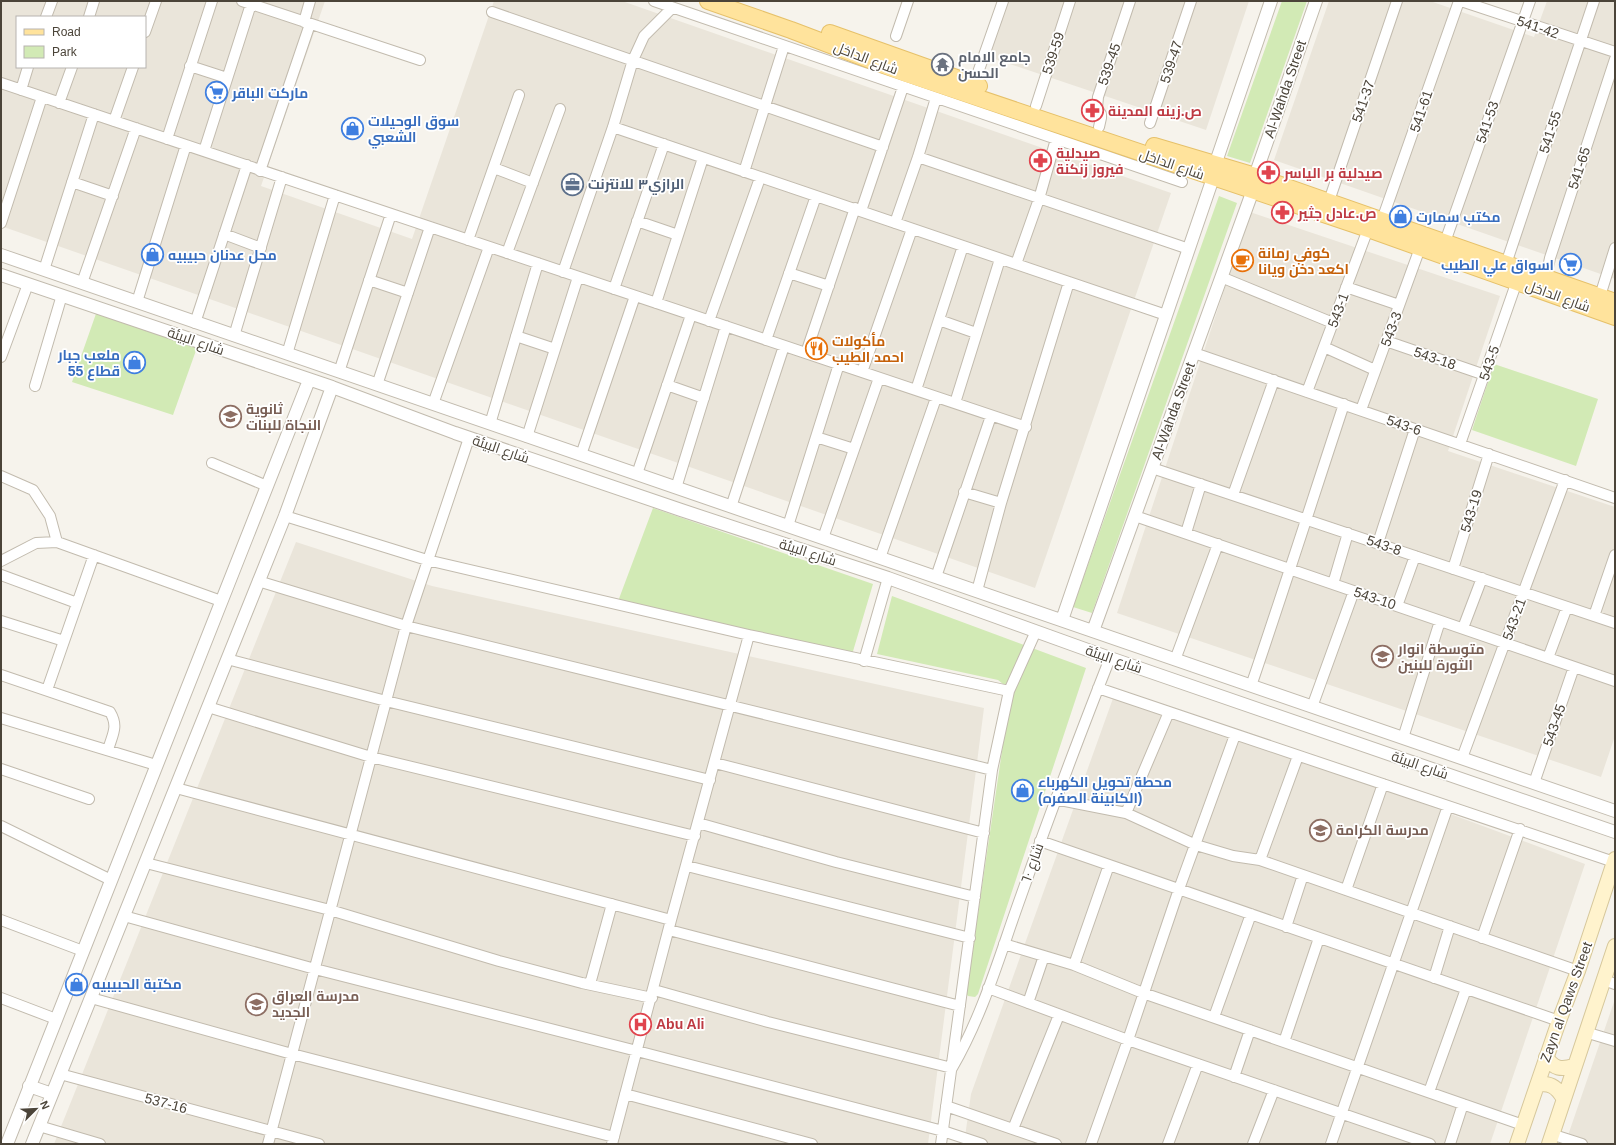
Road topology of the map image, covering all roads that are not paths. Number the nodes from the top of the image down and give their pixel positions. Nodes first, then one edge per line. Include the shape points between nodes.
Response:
1 (52, 1) edge
2 (94, 1) edge
3 (156, 1) edge
4 (212, 1) edge
5 (310, 1) edge
6 (654, 1) edge
7 (708, 1) edge
8 (741, 1) edge
9 (908, 1) edge
10 (1002, 1) edge
11 (1070, 1) edge
12 (1130, 1) edge
13 (1191, 1) edge
14 (1271, 1) edge
15 (1316, 1) edge
16 (1397, 1) edge
17 (1460, 1) edge
18 (1530, 1) edge
19 (1594, 1) edge
20 (247, 3) edge
21 (672, 8) junction
22 (492, 12) dead end
23 (48, 16) edge
24 (89, 16) edge
25 (1522, 22) junction
26 (307, 23) junction
27 (146, 29) edge
28 (896, 36) dead end
29 (1580, 41) junction
30 (784, 46) junction
31 (1615, 52) edge
32 (1615, 59) edge
33 (420, 60) dead end
34 (633, 60) junction
35 (190, 66) junction
36 (28, 68) edge
37 (72, 68) edge
38 (133, 68) edge
39 (227, 78) junction
40 (1, 83) edge
41 (974, 84) junction
42 (903, 87) junction
43 (20, 90) junction
44 (519, 95) dead end
45 (42, 97) junction
46 (936, 98) junction
47 (59, 103) junction
48 (764, 106) junction
49 (1036, 106) junction
50 (560, 109) dead end
51 (94, 114) junction
52 (114, 121) junction
53 (1150, 123) dead end
54 (614, 127) junction
55 (136, 128) junction
56 (167, 138) junction
57 (1094, 138) junction
58 (1056, 139) junction
59 (664, 144) junction
60 (186, 145) junction
61 (883, 147) junction
62 (204, 151) junction
63 (918, 157) junction
64 (703, 158) junction
65 (246, 166) junction
66 (494, 168) junction
67 (260, 171) junction
68 (1214, 171) junction
69 (744, 172) junction
70 (282, 177) junction
71 (760, 178) junction
72 (72, 182) junction
73 (1182, 182) dead end
74 (533, 183) junction
75 (1254, 183) junction
76 (335, 195) junction
77 (113, 196) junction
78 (816, 196) junction
79 (1039, 199) junction
80 (1329, 201) junction
81 (858, 210) junction
82 (391, 214) junction
83 (1382, 220) junction
84 (637, 221) junction
85 (1, 223) edge
86 (895, 223) junction
87 (430, 227) junction
88 (912, 229) junction
89 (1368, 229) junction
90 (224, 234) junction
91 (678, 234) junction
92 (468, 240) junction
93 (1445, 242) junction
94 (963, 246) junction
95 (489, 247) junction
96 (261, 248) junction
97 (1420, 248) junction
98 (1615, 248) edge
99 (1189, 249) junction
100 (507, 253) junction
101 (1, 255) edge
102 (1000, 258) junction
103 (538, 263) junction
104 (1016, 264) junction
105 (1506, 264) junction
106 (44, 270) junction
107 (563, 272) junction
108 (789, 273) junction
109 (1, 275) edge
110 (578, 277) junction
111 (1221, 277) junction
112 (1546, 277) junction
113 (369, 280) junction
114 (1517, 281) junction
115 (1069, 282) junction
116 (82, 283) junction
117 (28, 284) junction
118 (829, 286) junction
119 (1346, 287) junction
120 (614, 288) junction
121 (408, 293) junction
122 (62, 295) junction
123 (635, 296) junction
124 (1600, 296) junction
125 (137, 302) junction
126 (1615, 302) edge
127 (656, 303) junction
128 (1399, 305) junction
129 (691, 314) junction
130 (1166, 315) junction
131 (1615, 317) edge
132 (939, 320) junction
133 (709, 321) junction
134 (195, 323) junction
135 (1333, 323) junction
136 (726, 326) junction
137 (976, 333) junction
138 (234, 336) junction
139 (516, 336) junction
140 (766, 340) junction
141 (1386, 341) junction
142 (784, 346) junction
143 (1324, 347) junction
144 (555, 349) junction
145 (806, 353) junction
146 (1194, 353) junction
147 (287, 354) junction
148 (1, 357) edge
149 (839, 364) junction
150 (1375, 370) junction
151 (339, 372) junction
152 (862, 372) junction
153 (1485, 375) junction
154 (879, 378) junction
155 (309, 380) junction
156 (1274, 380) junction
157 (377, 385) junction
158 (667, 385) junction
159 (35, 386) dead end
160 (332, 387) junction
161 (916, 390) junction
162 (1307, 392) junction
163 (704, 398) junction
164 (936, 398) junction
165 (955, 403) junction
166 (433, 404) junction
167 (1344, 404) junction
168 (1361, 410) junction
169 (991, 416) junction
170 (490, 424) junction
171 (1026, 427) junction
172 (1415, 429) junction
173 (527, 437) junction
174 (816, 437) junction
175 (469, 438) junction
176 (1460, 444) junction
177 (854, 449) junction
178 (1489, 454) junction
179 (581, 455) junction
180 (212, 463) dead end
181 (1152, 468) junction
182 (637, 474) junction
183 (3, 479) edge
184 (1565, 480) junction
185 (1201, 484) junction
186 (267, 486) junction
187 (676, 488) junction
188 (688, 492) junction
189 (964, 492) junction
190 (1233, 495) junction
191 (1615, 498) edge
192 (1001, 503) junction
193 (731, 507) junction
194 (681, 510) junction
195 (285, 516) junction
196 (1135, 516) junction
197 (1306, 519) junction
198 (788, 526) junction
199 (1186, 533) junction
200 (1348, 534) junction
201 (823, 538) junction
202 (57, 542) junction
203 (1378, 543) junction
204 (1218, 544) junction
205 (94, 555) junction
206 (1615, 555) edge
207 (1415, 556) junction
208 (880, 558) junction
209 (427, 560) junction
210 (1, 561) edge
211 (1453, 569) junction
212 (1291, 570) junction
213 (1, 575) edge
214 (936, 577) junction
215 (888, 578) junction
216 (1482, 578) junction
217 (258, 581) junction
218 (1333, 584) junction
219 (977, 591) junction
220 (1354, 591) junction
221 (1524, 592) junction
222 (221, 601) junction
223 (77, 603) junction
224 (1397, 606) junction
225 (1567, 607) junction
226 (1594, 616) junction
227 (1062, 620) junction
228 (1, 621) edge
229 (1440, 621) junction
230 (1615, 623) edge
231 (406, 626) junction
232 (1462, 628) junction
233 (1036, 631) junction
234 (1093, 631) junction
235 (749, 635) junction
236 (64, 641) junction
237 (1505, 643) junction
238 (227, 658) junction
239 (1110, 658) junction
240 (1548, 658) junction
241 (1175, 660) junction
242 (864, 661) junction
243 (1574, 667) junction
244 (1, 675) edge
245 (1218, 675) junction
246 (1615, 681) edge
247 (1251, 686) junction
248 (1098, 688) junction
249 (47, 690) junction
250 (1009, 691) junction
251 (1212, 693) junction
252 (386, 701) junction
253 (730, 706) junction
254 (208, 707) junction
255 (1312, 707) junction
256 (1169, 712) junction
257 (1, 718) edge
258 (1235, 735) junction
259 (1403, 738) junction
260 (108, 750) junction
261 (371, 756) junction
262 (1298, 756) junction
263 (1462, 758) junction
264 (715, 763) junction
265 (156, 765) junction
266 (1, 769) edge
267 (992, 770) junction
268 (710, 780) junction
269 (1534, 783) junction
270 (1383, 784) junction
271 (176, 788) junction
272 (89, 799) dead end
273 (1055, 799) junction
274 (1448, 806) junction
275 (1615, 811) edge
276 (1126, 814) junction
277 (698, 823) junction
278 (1, 826) edge
279 (1520, 830) junction
280 (1615, 832) edge
281 (984, 834) junction
282 (350, 835) junction
283 (695, 836) junction
284 (1040, 841) junction
285 (1196, 845) junction
286 (1260, 860) junction
287 (1614, 860) edge
288 (146, 863) junction
289 (1110, 865) junction
290 (687, 866) junction
291 (1303, 875) junction
292 (111, 880) junction
293 (1179, 890) junction
294 (1346, 890) junction
295 (975, 897) junction
296 (612, 904) junction
297 (330, 910) junction
298 (1411, 913) junction
299 (1251, 914) junction
300 (124, 916) junction
301 (1, 920) edge
302 (670, 925) junction
303 (1450, 926) junction
304 (1286, 927) junction
305 (970, 938) junction
306 (1319, 938) junction
307 (1482, 938) junction
308 (1004, 944) junction
309 (1615, 946) edge
310 (83, 951) junction
311 (1044, 956) junction
312 (1394, 964) junction
313 (1074, 965) junction
314 (314, 970) junction
315 (1578, 971) junction
316 (1434, 978) junction
317 (1609, 982) edge
318 (590, 984) junction
319 (988, 988) junction
320 (1466, 989) junction
321 (1144, 993) junction
322 (653, 994) junction
323 (1, 998) edge
324 (91, 998) junction
325 (1028, 1003) junction
326 (960, 1006) junction
327 (1059, 1015) junction
328 (1214, 1017) junction
329 (56, 1020) junction
330 (1558, 1021) junction
331 (1250, 1030) junction
332 (1585, 1032) junction
333 (1128, 1040) junction
334 (1615, 1041) edge
335 (1284, 1042) junction
336 (637, 1051) junction
337 (292, 1054) junction
338 (1546, 1057) junction
339 (1198, 1064) junction
340 (1574, 1066) junction
341 (1357, 1067) junction
342 (952, 1068) junction
343 (60, 1074) junction
344 (1234, 1077) junction
345 (1537, 1085) junction
346 (29, 1086) junction
347 (1274, 1090) junction
348 (1429, 1092) junction
349 (52, 1094) junction
350 (625, 1094) junction
351 (1563, 1098) junction
352 (1463, 1104) junction
353 (946, 1106) junction
354 (1342, 1114) junction
355 (1523, 1125) junction
356 (39, 1126) junction
357 (1013, 1129) junction
358 (943, 1131) junction
359 (271, 1132) junction
360 (1550, 1139) edge
361 (613, 1140) edge
362 (1413, 1141) edge
363 (6, 1144) edge
364 (32, 1144) edge
365 (100, 1144) edge
366 (268, 1144) edge
367 (319, 1144) edge
368 (812, 1144) edge
369 (941, 1144) edge
370 (982, 1144) edge
371 (1056, 1144) edge
372 (1091, 1144) edge
373 (1168, 1144) edge
374 (1253, 1144) edge
375 (1331, 1144) edge
376 (1430, 1144) edge
377 (1450, 1144) edge
378 (1517, 1144) edge
379 (1582, 1144) edge

1 - 23 street
2 - 24 street
3 - 27 street
4 - 35 street
5 - 26 street
6 - 21 street
7 - 57 main road, شارع الداخل via 907,74
8 - 41 main road, شارع الداخل
9 - 28 street
10 - 41 street
11 - 49 street, 539-59
12 - 57 street, 539-45 via 1098,96 1097,108 1101,118
13 - 53 street, 539-47
14 - 68 street
15 - 75 street, Al-Wahda Street
16 - 80 street, 541-37
17 - 25 street, 541-42
17 - 83 street, 541-61
18 - 25 street, 541-53
19 - 29 street, 541-55
20 - 26 street
20 - 39 street
21 - 30 street
21 - 34 street via 644,36
22 - 34 street
25 - 29 street, 541-42
25 - 93 street, 541-53
26 - 33 street
26 - 67 street
29 - 31 street, 541-42
29 - 105 street, 541-55
30 - 42 street
30 - 48 street
32 - 112 street, 541-65
34 - 48 street
34 - 54 street
35 - 39 street
35 - 56 street
36 - 43 street
37 - 47 street
38 - 52 street
39 - 62 street
40 - 43 street
41 - 49 main road, شارع الداخل
42 - 46 street
42 - 61 street
43 - 45 street
44 - 66 street
45 - 47 street
45 - 85 street
46 - 58 street
46 - 63 street
47 - 51 street
48 - 61 street
48 - 69 street
49 - 57 main road, شارع الداخل
50 - 74 street
51 - 52 street
51 - 72 street
52 - 55 street
54 - 59 street
54 - 107 street
55 - 56 street
55 - 77 street
56 - 60 street
57 - 58 street
57 - 68 main road, شارع الداخل
57 - 73 street
58 - 79 street
59 - 64 street
59 - 84 street
60 - 62 street
60 - 125 street
61 - 81 street
62 - 65 street
63 - 79 street
63 - 86 street
64 - 69 street
64 - 91 street
65 - 67 street
65 - 90 street
66 - 74 street
66 - 92 street
67 - 70 street
68 - 75 main road, شارع الداخل
68 - 99 street
69 - 71 street
70 - 76 street
70 - 96 street
71 - 78 street
71 - 133 street
72 - 77 street
72 - 106 street
74 - 100 street
75 - 80 main road, شارع الداخل
75 - 89 main road, شارع الداخل
75 - 111 street, Al-Wahda Street
76 - 82 street
76 - 147 street
77 - 116 street
78 - 81 street
78 - 108 street
79 - 99 street
79 - 104 street
80 - 83 main road, شارع الداخل
81 - 86 street
81 - 118 street
82 - 87 street
82 - 113 street
83 - 93 main road, شارع الداخل
84 - 91 street
84 - 120 street
86 - 88 street
87 - 92 street
87 - 121 street
88 - 94 street
88 - 152 street
89 - 97 main road, شارع الداخل
89 - 119 street, 543-1
90 - 96 street
90 - 134 street
91 - 127 street
92 - 95 street
93 - 105 main road, شارع الداخل
94 - 102 street
94 - 132 street
95 - 100 street
95 - 166 street
96 - 138 street
97 - 114 main road, شارع الداخل
97 - 128 street, 543-3
98 - 124 street
99 - 130 street
100 - 103 street
101 - 106 street, شارع البيئة
102 - 104 street
102 - 137 street
103 - 107 street
103 - 139 street
104 - 115 street
105 - 112 main road, شارع الداخل
106 - 116 street, شارع البيئة
107 - 110 street
108 - 118 street
108 - 140 street
109 - 117 street, شارع البيئة
110 - 120 street
110 - 144 street
111 - 135 street
111 - 146 street, Al-Wahda Street
112 - 124 main road, شارع الداخل
113 - 121 street
113 - 151 street
114 - 131 main road, شارع الداخل
114 - 153 street, 543-5
115 - 130 street
115 - 171 street
116 - 125 street, شارع البيئة
117 - 122 street, شارع البيئة
117 - 148 street
118 - 145 street
119 - 128 street
119 - 135 street, 543-1
120 - 123 street
121 - 157 street
122 - 155 street, شارع البيئة
122 - 159 street
123 - 127 street
123 - 179 street
124 - 126 main road, شارع الداخل
125 - 134 street, شارع البيئة
127 - 129 street
128 - 141 street, 543-3
129 - 133 street
129 - 158 street
130 - 227 street
132 - 137 street
132 - 161 street
133 - 136 street
134 - 138 street, شارع البيئة
135 - 143 street, 543-1
136 - 140 street
136 - 163 street
137 - 165 street
138 - 147 street, شارع البيئة
139 - 144 street
139 - 170 street
140 - 142 street
141 - 150 street, 543-3
141 - 153 street, 543-18
142 - 145 street
142 - 193 street
143 - 150 street
143 - 162 street, 543-1
144 - 173 street
145 - 149 street
146 - 156 street, 543-6
146 - 181 street, Al-Wahda Street
147 - 151 street, شارع البيئة
149 - 152 street
149 - 174 street
150 - 168 street, 543-3
151 - 157 street, شارع البيئة
152 - 154 street
153 - 176 street, 543-5
154 - 161 street
154 - 177 street
155 - 160 street, شارع البيئة
155 - 186 street
156 - 162 street, 543-6
156 - 190 street
157 - 166 street, شارع البيئة
158 - 163 street
158 - 182 street
160 - 175 street, شارع البيئة
160 - 195 street
161 - 164 street
162 - 167 street, 543-6
163 - 187 street
164 - 165 street
164 - 208 street
165 - 169 street
166 - 170 street, شارع البيئة
167 - 168 street, 543-6
167 - 197 street
168 - 172 street, 543-6
169 - 171 street
169 - 189 street
170 - 173 street, شارع البيئة
171 - 192 street
172 - 176 street, 543-6
172 - 203 street
173 - 179 street, شارع البيئة
174 - 177 street
174 - 198 street
175 - 194 street, شارع البيئة
175 - 209 street
176 - 178 street, 543-6
177 - 201 street
178 - 184 street, 543-6
178 - 211 street, 543-19
179 - 182 street, شارع البيئة
180 - 186 street
181 - 185 street, 543-8
181 - 196 street, Al-Wahda Street
182 - 187 street, شارع البيئة
183 - 202 street via 33,490 50,516
184 - 191 street, 543-6
184 - 221 street, 543-21
185 - 190 street, 543-8
185 - 199 street
186 - 222 street
187 - 188 street, شارع البيئة
188 - 193 street, شارع البيئة
188 - 194 street
189 - 192 street
189 - 214 street
190 - 197 street, 543-8
192 - 219 street
193 - 198 street, شارع البيئة
194 - 215 street, شارع البيئة
195 - 209 street
195 - 217 street
196 - 199 street, 543-10
196 - 234 street, Al-Wahda Street
197 - 200 street, 543-8
197 - 212 street
198 - 201 street, شارع البيئة
199 - 204 street, 543-10
200 - 203 street, 543-8
200 - 218 street
201 - 208 street, شارع البيئة
202 - 205 street
202 - 210 street via 36,543
203 - 207 street, 543-8
204 - 212 street, 543-10
204 - 241 street
205 - 222 street
205 - 223 street
206 - 226 street
207 - 211 street, 543-8
207 - 224 street
208 - 214 street, شارع البيئة
209 - 231 street
209 - 235 street
211 - 216 street, 543-8
212 - 218 street, 543-10
212 - 247 street
213 - 223 street
214 - 219 street, شارع البيئة
215 - 233 street, شارع البيئة
215 - 242 street
216 - 221 street, 543-8
216 - 232 street
217 - 231 street
217 - 238 street
218 - 220 street, 543-10
219 - 227 street, شارع البيئة
220 - 224 street, 543-10
220 - 255 street
221 - 225 street, 543-8
221 - 237 street, 543-21
222 - 265 street
223 - 236 street
224 - 229 street, 543-10
225 - 226 street, 543-8
225 - 240 street
226 - 230 street, 543-8
227 - 234 street, شارع البيئة
228 - 236 street
229 - 232 street, 543-10
229 - 259 street
231 - 252 street
231 - 253 street
232 - 237 street, 543-10
233 - 239 street, شارع البيئة
233 - 250 street
234 - 241 street, شارع البيئة
235 - 242 street
235 - 253 street
236 - 249 street
237 - 240 street, 543-10
237 - 263 street, 543-21
238 - 252 street
238 - 254 street
239 - 248 street, شارع ٦٠
239 - 251 street, شارع البيئة
240 - 243 street, 543-10
241 - 245 street, شارع البيئة
242 - 250 street
243 - 246 street, 543-10
243 - 269 street, 543-45
244 - 249 street
245 - 247 street, شارع البيئة
245 - 251 street
247 - 255 street, شارع البيئة
248 - 256 street
248 - 273 street, شارع ٦٠
249 - 260 street via 110,712 116,725
250 - 267 street
251 - 280 street, شارع البيئة
252 - 261 street
252 - 268 street
253 - 264 street
253 - 267 street
254 - 261 street
254 - 271 street
255 - 259 street, شارع البيئة
256 - 258 street
256 - 276 street
257 - 260 street
258 - 262 street
258 - 285 street
259 - 263 street, شارع البيئة
260 - 265 street
261 - 282 street
261 - 283 street
262 - 270 street
262 - 286 street
263 - 269 street, شارع البيئة
264 - 268 street
264 - 281 street
265 - 292 street
266 - 272 street
267 - 281 street
268 - 277 street
269 - 275 street, شارع البيئة
270 - 274 street
270 - 294 street
271 - 282 street
271 - 288 street
273 - 276 street
273 - 284 street, شارع ٦٠
274 - 279 street
274 - 298 street
276 - 285 street
277 - 283 street
277 - 295 street via 836,862
278 - 292 street
279 - 287 street
279 - 307 street
281 - 295 street
282 - 296 street
282 - 297 street
283 - 290 street
284 - 289 street
284 - 308 street, شارع ٦٠
285 - 286 street via 1233,856
285 - 293 street
286 - 291 street
287 - 315 main road, Zayn al Qaws Street
288 - 297 street
288 - 300 street
289 - 293 street
289 - 313 street
290 - 302 street
290 - 305 street
291 - 294 street
291 - 304 street
292 - 310 street
293 - 299 street
293 - 321 street
294 - 298 street
295 - 305 street
296 - 302 street
296 - 318 street
297 - 314 street
297 - 318 street
298 - 303 street
298 - 312 street
299 - 304 street
299 - 328 street
300 - 314 street
300 - 324 street
301 - 310 street
302 - 322 street
302 - 326 street
303 - 307 street
303 - 316 street
304 - 306 street
305 - 326 street
306 - 312 street
306 - 335 street
307 - 315 street
308 - 311 street
308 - 319 street, شارع ٦٠
309 - 317 main road, Zayn al Qaws Street
310 - 329 street
311 - 313 street
311 - 325 street
312 - 316 street
312 - 341 street
313 - 321 street
314 - 336 street
314 - 337 street
315 - 330 main road, Zayn al Qaws Street
316 - 320 street
317 - 332 main road, Zayn al Qaws Street
318 - 322 street
319 - 325 street
319 - 342 street, شارع ٦٠ via 963,1049
320 - 330 street
320 - 348 street
321 - 328 street
321 - 333 street
322 - 336 street
322 - 342 street
323 - 329 street
324 - 337 street
324 - 343 street
325 - 327 street
326 - 342 street
327 - 333 street
327 - 357 street
328 - 331 street
329 - 346 street
330 - 338 main road, Zayn al Qaws Street
331 - 335 street
331 - 344 street
332 - 334 street
332 - 340 main road, Zayn al Qaws Street
333 - 339 street
333 - 372 street
335 - 341 street
336 - 350 street
336 - 358 street
337 - 359 street
337 - 361 street
338 - 340 main road via 1555,1068
338 - 345 main road, Zayn al Qaws Street
339 - 344 street
339 - 373 street
340 - 351 main road, Zayn al Qaws Street
341 - 348 street
341 - 354 street
342 - 353 street
343 - 349 street
343 - 359 street, 537-16
344 - 347 street
345 - 351 main road via 1545,1083 1556,1088
345 - 355 main road, Zayn al Qaws Street
346 - 349 street
346 - 363 street
347 - 354 street
347 - 374 street
348 - 352 street
349 - 356 street
350 - 361 street
350 - 368 street
351 - 360 main road, Zayn al Qaws Street
352 - 355 street
352 - 377 street
353 - 357 street
353 - 358 street
354 - 362 street
354 - 375 street
355 - 378 main road, Zayn al Qaws Street
356 - 364 street
356 - 365 street
357 - 371 street
358 - 369 street
358 - 370 street
359 - 366 street
359 - 367 street, 537-16
360 - 379 street
362 - 376 street

